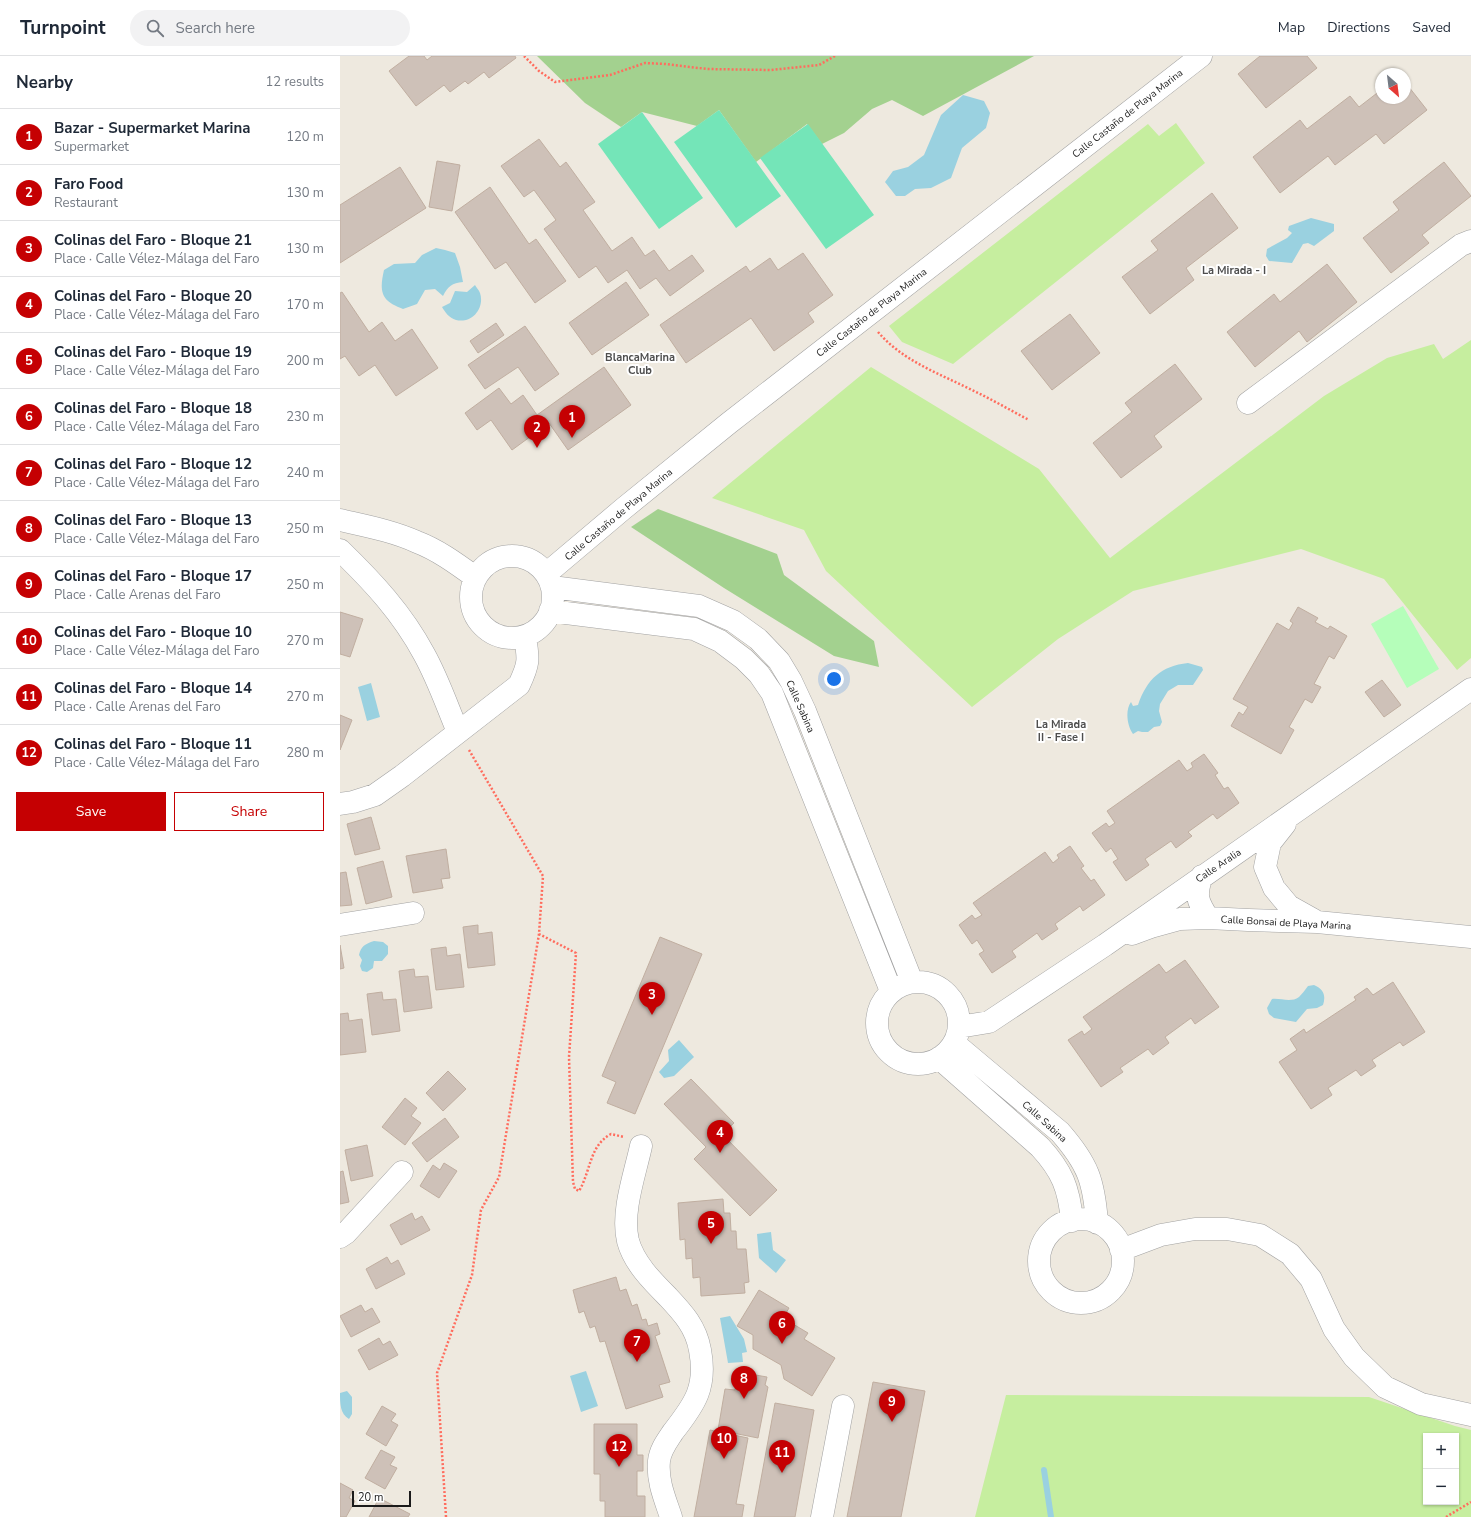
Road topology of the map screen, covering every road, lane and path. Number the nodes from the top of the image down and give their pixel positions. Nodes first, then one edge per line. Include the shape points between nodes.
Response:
1 (524, 56) edge
2 (834, 56) edge
3 (1200, 56) edge
4 (1471, 241) edge
5 (865, 317) junction
6 (1248, 403) dead end
7 (1029, 420) dead end
8 (340, 520) edge
9 (340, 550) edge
10 (475, 577) junction
11 (549, 580) junction
12 (550, 611) junction
13 (525, 637) junction
14 (1471, 689) edge
15 (458, 732) junction
16 (340, 804) edge
17 (1291, 816) junction
18 (1230, 857) junction
19 (1265, 867) junction
20 (1202, 876) junction
21 (1274, 888) junction
22 (413, 913) dead end
23 (1208, 918) junction
24 (1248, 920) junction
25 (1317, 922) junction
26 (340, 925) edge
27 (539, 934) junction
28 (1471, 937) edge
29 (1105, 945) junction
30 (912, 982) junction
31 (891, 991) junction
32 (951, 1042) junction
33 (633, 1141) joint
34 (402, 1172) dead end
35 (1072, 1220) junction
36 (1097, 1223) junction
37 (340, 1238) edge
38 (1121, 1250) junction
39 (843, 1406) dead end
40 (1471, 1415) edge
41 (1471, 1502) edge
42 (446, 1517) edge
43 (671, 1517) edge
44 (822, 1517) edge
45 (1446, 1517) edge

1 - 2 path via 554,82 610,75 646,63 707,69 771,70 818,65
3 - 5 street, Calle Castaño de Playa Marina
4 - 6 street via 1461,245
5 - 7 path via 887,343 920,366
5 - 11 street, Calle Castaño de Playa Marina via 713,435 623,509
8 - 10 street via 417,542 448,558
9 - 15 street via 374,583 403,619 425,654
10 - 11 street via 484,566 508,555 521,556 533,561 543,569
10 - 13 street via 470,603 475,617 484,628 496,636 510,639
11 - 12 street via 553,599
11 - 30 street, Calle Sabina via 699,606 733,621 758,639 779,661 805,711
12 - 13 street via 538,630
12 - 31 street, Calle Sabina via 694,629 720,641 759,674 772,693
13 - 15 street via 527,669 519,685
14 - 17 street, Calle Aralia
15 - 16 street via 375,794
15 - 27 path via 543,876
17 - 18 street, Calle Aralia
17 - 19 street via 1270,843
18 - 19 street via 1247,857
18 - 20 street, Calle Aralia
19 - 21 street
20 - 23 street via 1197,890 1200,906
20 - 29 street, Calle Aralia
21 - 24 street via 1266,906
21 - 25 street via 1290,906
22 - 26 street
23 - 24 street, Calle Bonsai de Playa Marina
23 - 29 street, Calle Bonsai de Playa Marina via 1180,919
24 - 25 street, Calle Bonsai de Playa Marina
25 - 28 street, Calle Bonsai de Playa Marina
27 - 33 path via 576,953 568,1057 575,1189 579,1190 583,1184 596,1147 603,1138 611,1134
27 - 42 path via 499,1177 481,1210 472,1275 436,1373
29 - 32 street, Calle Aralia via 989,1022
30 - 31 street
30 - 32 street via 934,984 954,1002 958,1014
31 - 32 street via 879,1006 876,1020 878,1034 884,1047 895,1057 908,1063 922,1064
32 - 35 street via 1053,1162 1070,1201
32 - 36 street, Calle Sabina via 1060,1132 1075,1149 1088,1170 1095,1197
33 - 43 street via 626,1212 628,1240 648,1277 685,1314 694,1329 700,1349 700,1389 692,1408 664,1446 659,1460 659,1476
34 - 37 street
35 - 36 street via 1093,1220
35 - 38 street via 1052,1230 1043,1242 1039,1255 1039,1268 1044,1280 1051,1291 1062,1298 1088,1302 1100,1298 1111,1290 1119,1279 1123,1265
36 - 38 street via 1106,1227 1116,1237
38 - 40 street via 1160,1235 1195,1229 1227,1229 1260,1235 1290,1254 1311,1279 1334,1329 1354,1357 1384,1387 1421,1404
39 - 44 street
41 - 45 path

